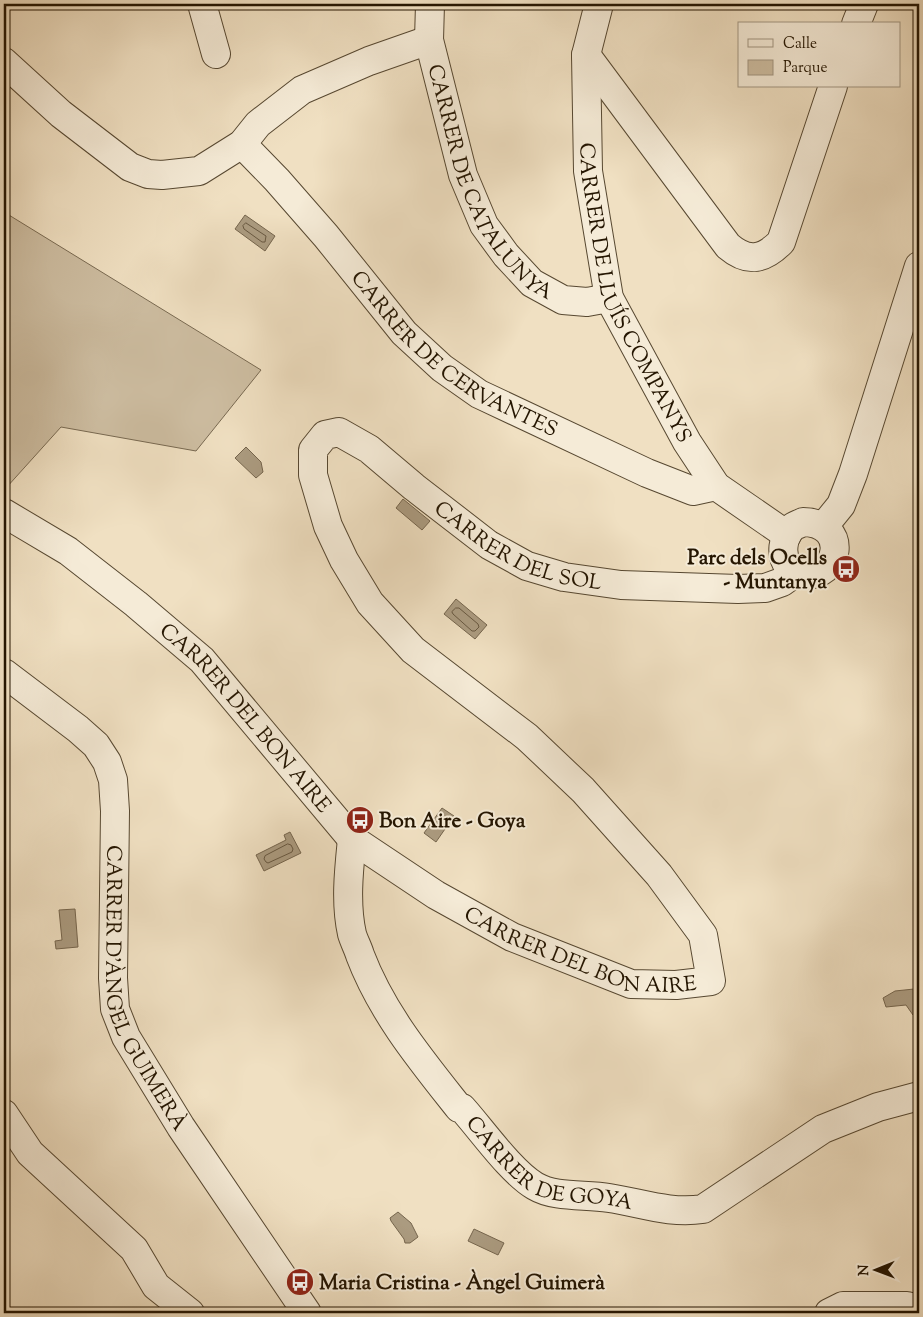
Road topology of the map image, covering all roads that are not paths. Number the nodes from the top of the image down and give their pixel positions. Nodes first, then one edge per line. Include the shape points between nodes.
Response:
1 (202, 4) edge
2 (430, 4) edge
3 (599, 4) edge
4 (864, 4) edge
5 (857, 22) edge
6 (429, 40) junction
7 (216, 54) dead end
8 (586, 55) junction
9 (4, 62) edge
10 (832, 88) edge
11 (242, 144) junction
12 (919, 266) edge
13 (610, 298) junction
14 (716, 486) junction
15 (4, 513) edge
16 (824, 526) junction
17 (787, 534) junction
18 (796, 572) junction
19 (4, 673) edge
20 (352, 839) junction
21 (711, 981) joint
22 (919, 1096) edge
23 (4, 1114) edge
24 (919, 1309) edge
25 (190, 1313) edge
26 (307, 1313) edge
27 (829, 1313) edge

1 - 7 street
2 - 6 street, CARRER DE CATALUNYA
3 - 8 street, CARRER DE LLUÍS COMPANYS
4 - 5 street
6 - 11 street via 302,90 258,124
6 - 13 street, CARRER DE CATALUNYA via 463,175 484,225 532,283 563,300 587,302
8 - 10 street via 728,246 739,255 751,258 772,251 781,242
8 - 13 street, CARRER DE LLUÍS COMPANYS via 588,171
9 - 11 street via 61,114 130,166 148,174 199,170
11 - 14 street, CARRER DE CERVANTES via 326,236 404,333 442,368 479,394 647,474 693,491
12 - 16 street via 853,474 841,505
13 - 14 street, CARRER DE LLUÍS COMPANYS via 687,442
14 - 17 street, CARRER DE LLUÍS COMPANYS
15 - 20 street, CARRER DEL BON AIRE via 68,551 202,660
16 - 17 street via 803,522
16 - 18 street via 831,533 835,545 833,558 818,572
17 - 18 street via 783,544 784,555 788,566
18 - 21 street, CARRER DEL SOL via 765,588 738,589 621,586 564,578 528,566 489,545 369,449 340,432 325,435 313,450 313,475 328,526 370,603 412,650 527,737 583,790 658,875 703,935
19 - 26 street, CARRER D'ÀNGEL GUIMERÀ via 78,729 96,745 107,762 113,780 115,811 115,1009 126,1037 181,1127
20 - 21 street, CARRER DEL BON AIRE via 436,895 512,937 631,984 676,985
20 - 22 street, CARRER DE GOYA via 349,868 352,934 387,1012 409,1046 459,1108 512,1166 533,1185 550,1193 610,1198 669,1211 703,1209 823,1129 878,1107
23 - 25 street via 30,1153 134,1249 156,1286
24 - 27 street via 844,1306

